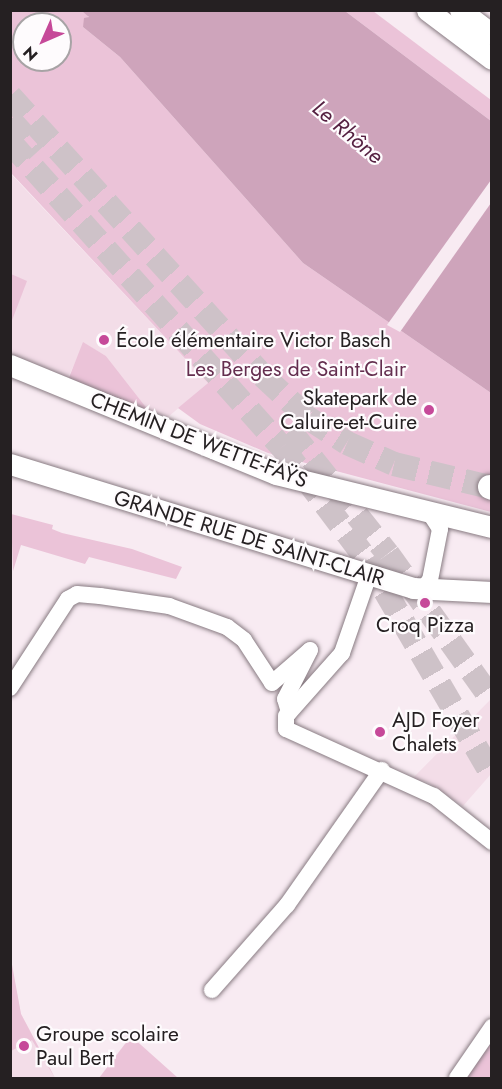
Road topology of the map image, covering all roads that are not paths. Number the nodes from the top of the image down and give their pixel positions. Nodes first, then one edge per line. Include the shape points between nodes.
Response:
1 (426, 10) edge
2 (460, 10) edge
3 (492, 34) edge
4 (492, 59) edge
5 (10, 365) edge
6 (10, 464) edge
7 (431, 515) junction
8 (462, 522) junction
9 (492, 527) edge
10 (369, 575) junction
11 (422, 589) junction
12 (444, 590) junction
13 (492, 592) edge
14 (10, 688) edge
15 (289, 712) junction
16 (382, 770) junction
17 (492, 842) edge
18 (212, 990) dead end
19 (492, 1027) edge
20 (457, 1078) edge

1 - 4 main road
2 - 3 main road
5 - 7 main road, CHEMIN DE WETTE-FAŸS via 276,474
6 - 10 main road, GRANDE RUE DE SAINT-CLAIR
7 - 8 main road, CHEMIN DE WETTE-FAŸS
7 - 11 street via 440,529 430,580
8 - 9 main road, CHEMIN DE WETTE-FAŸS
8 - 12 street via 449,531 440,580
10 - 11 main road, GRANDE RUE DE SAINT-CLAIR
10 - 15 street via 342,653
11 - 12 main road, GRANDE RUE DE SAINT-CLAIR
12 - 13 main road, GRANDE RUE DE SAINT-CLAIR
14 - 15 street via 68,598 77,594 169,606 227,627 244,640 272,683 310,650 285,699
15 - 16 street via 284,719 291,734
16 - 17 street via 449,806
16 - 18 street via 287,905
19 - 20 street

